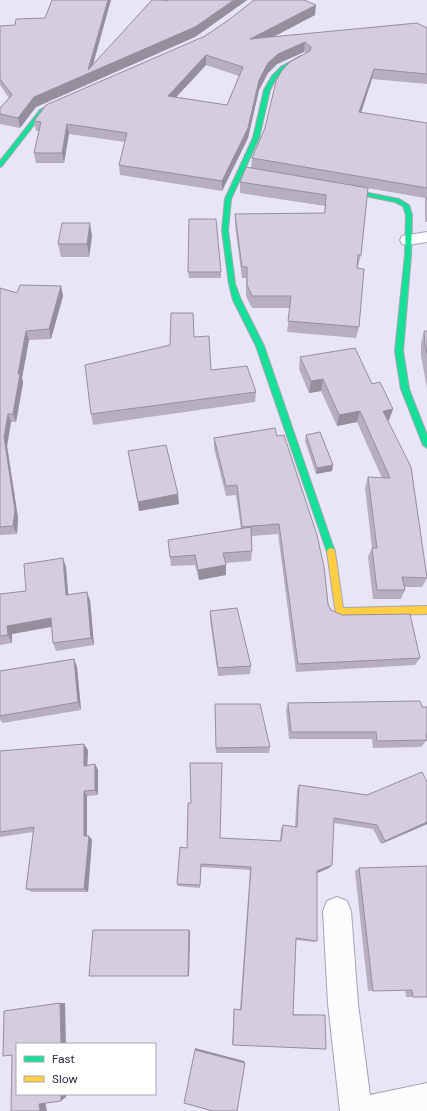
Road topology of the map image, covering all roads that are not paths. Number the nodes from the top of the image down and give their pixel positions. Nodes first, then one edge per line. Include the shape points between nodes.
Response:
1 (303, 57) edge
2 (67, 100) edge
3 (0, 165) edge
4 (332, 188) edge
5 (427, 237) edge
6 (408, 240) junction
7 (427, 445) edge
8 (427, 610) edge
9 (336, 911) dead end
10 (427, 1099) edge
11 (356, 1111) edge
12 (368, 1111) edge

1 - 8 street via 283,68 274,77 264,100 256,138 244,173 228,199 225,216 226,248 232,284 237,300 260,346 331,551 339,612
2 - 3 street via 42,111
4 - 6 street via 402,202 408,208
5 - 6 street
6 - 7 street via 399,351 405,389
9 - 11 street via 343,1004
10 - 12 street

